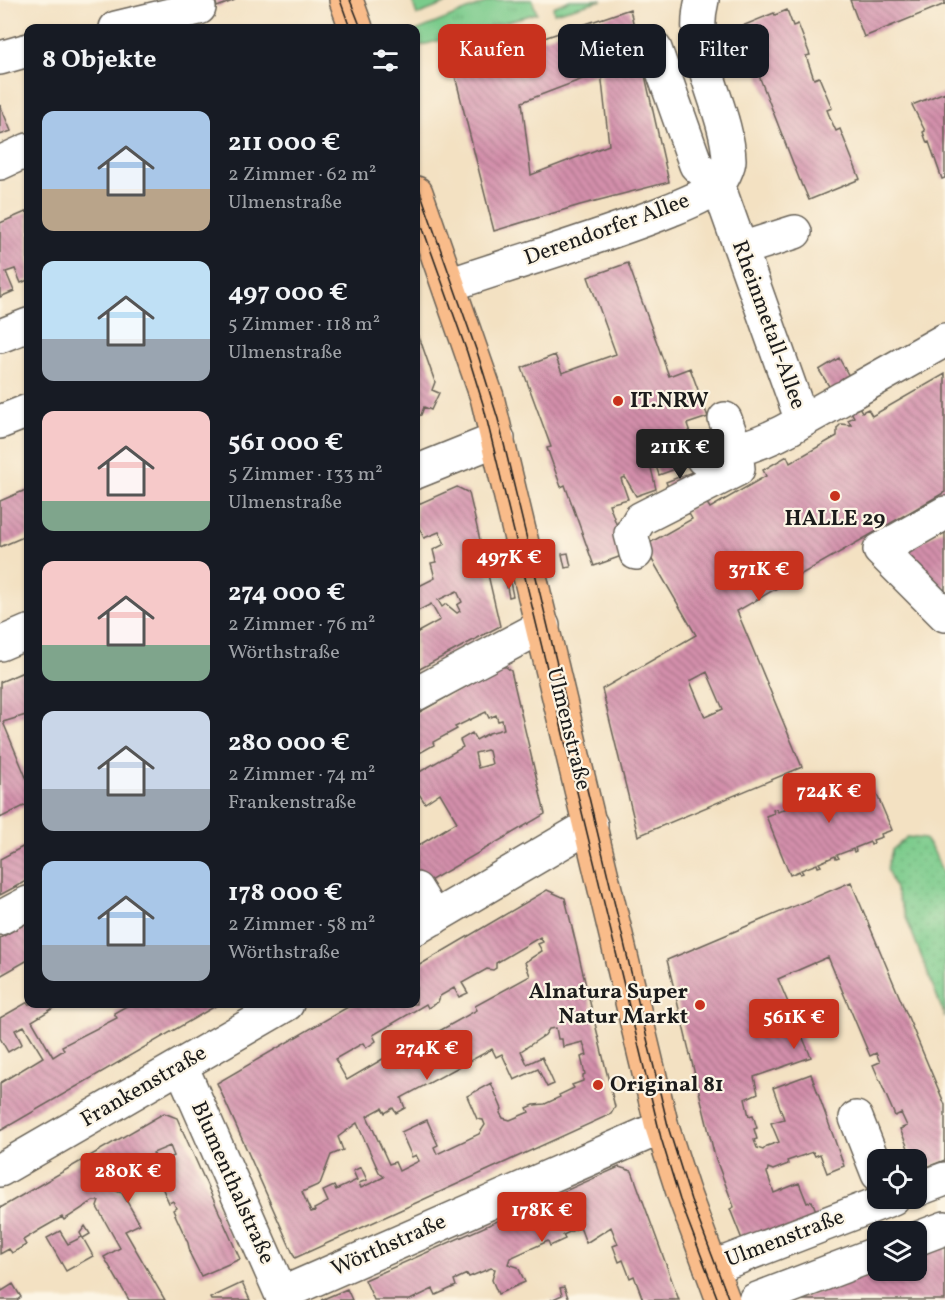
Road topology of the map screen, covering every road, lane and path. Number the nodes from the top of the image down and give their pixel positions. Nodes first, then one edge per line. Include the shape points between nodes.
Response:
1 (346, 0) edge
2 (702, 0) edge
3 (200, 12) edge
4 (137, 24) edge
5 (355, 24) edge
6 (24, 51) edge
7 (0, 58) edge
8 (665, 78) edge
9 (24, 152) edge
10 (0, 163) edge
11 (718, 185) junction
12 (420, 204) edge
13 (795, 232) dead end
14 (741, 249) junction
15 (449, 285) junction
16 (945, 340) edge
17 (24, 413) edge
18 (725, 419) dead end
19 (802, 421) junction
20 (0, 422) edge
21 (498, 439) junction
22 (736, 450) junction
23 (703, 459) dead end
24 (420, 470) edge
25 (945, 513) edge
26 (636, 553) dead end
27 (945, 615) edge
28 (543, 626) junction
29 (24, 634) edge
30 (0, 644) edge
31 (420, 692) edge
32 (591, 825) junction
33 (24, 905) edge
34 (0, 918) edge
35 (422, 921) edge
36 (280, 1008) edge
37 (181, 1066) junction
38 (856, 1118) dead end
39 (662, 1127) junction
40 (871, 1149) edge
41 (0, 1170) edge
42 (945, 1179) edge
43 (927, 1183) edge
44 (867, 1202) edge
45 (945, 1228) edge
46 (927, 1235) edge
47 (867, 1257) edge
48 (711, 1268) junction
49 (283, 1297) edge
50 (723, 1300) edge
51 (755, 1300) edge

1 - 5 main road
2 - 11 street, Derendorfer Allee via 698,40 729,163
3 - 4 street
6 - 7 street
8 - 11 street via 696,165
9 - 10 street
11 - 14 street, Rheinmetall-Allee
11 - 15 street, Derendorfer Allee via 692,201 633,225
12 - 15 main road, Ulmenstraße
13 - 14 street
14 - 19 street, Rheinmetall-Allee
15 - 21 main road, Ulmenstraße
16 - 19 street, Rheinmetall-Allee
17 - 20 street
18 - 22 street
19 - 22 street via 771,439
21 - 24 street
21 - 28 main road, Ulmenstraße
22 - 23 street
22 - 26 street via 738,469 640,519 631,534
25 - 27 street via 880,550
28 - 31 street
28 - 32 main road, Ulmenstraße
29 - 30 street
32 - 35 street
32 - 39 main road, Ulmenstraße
33 - 34 street
36 - 37 street, Frankenstraße
37 - 41 street, Frankenstraße
37 - 49 street, Blumenthalstraße
38 - 40 street
39 - 48 main road, Ulmenstraße
39 - 49 street, Wörthstraße
42 - 43 street, Ulmenstraße
44 - 48 street, Ulmenstraße
45 - 46 street
47 - 51 street, Ulmenstraße
48 - 50 main road, Ulmenstraße

